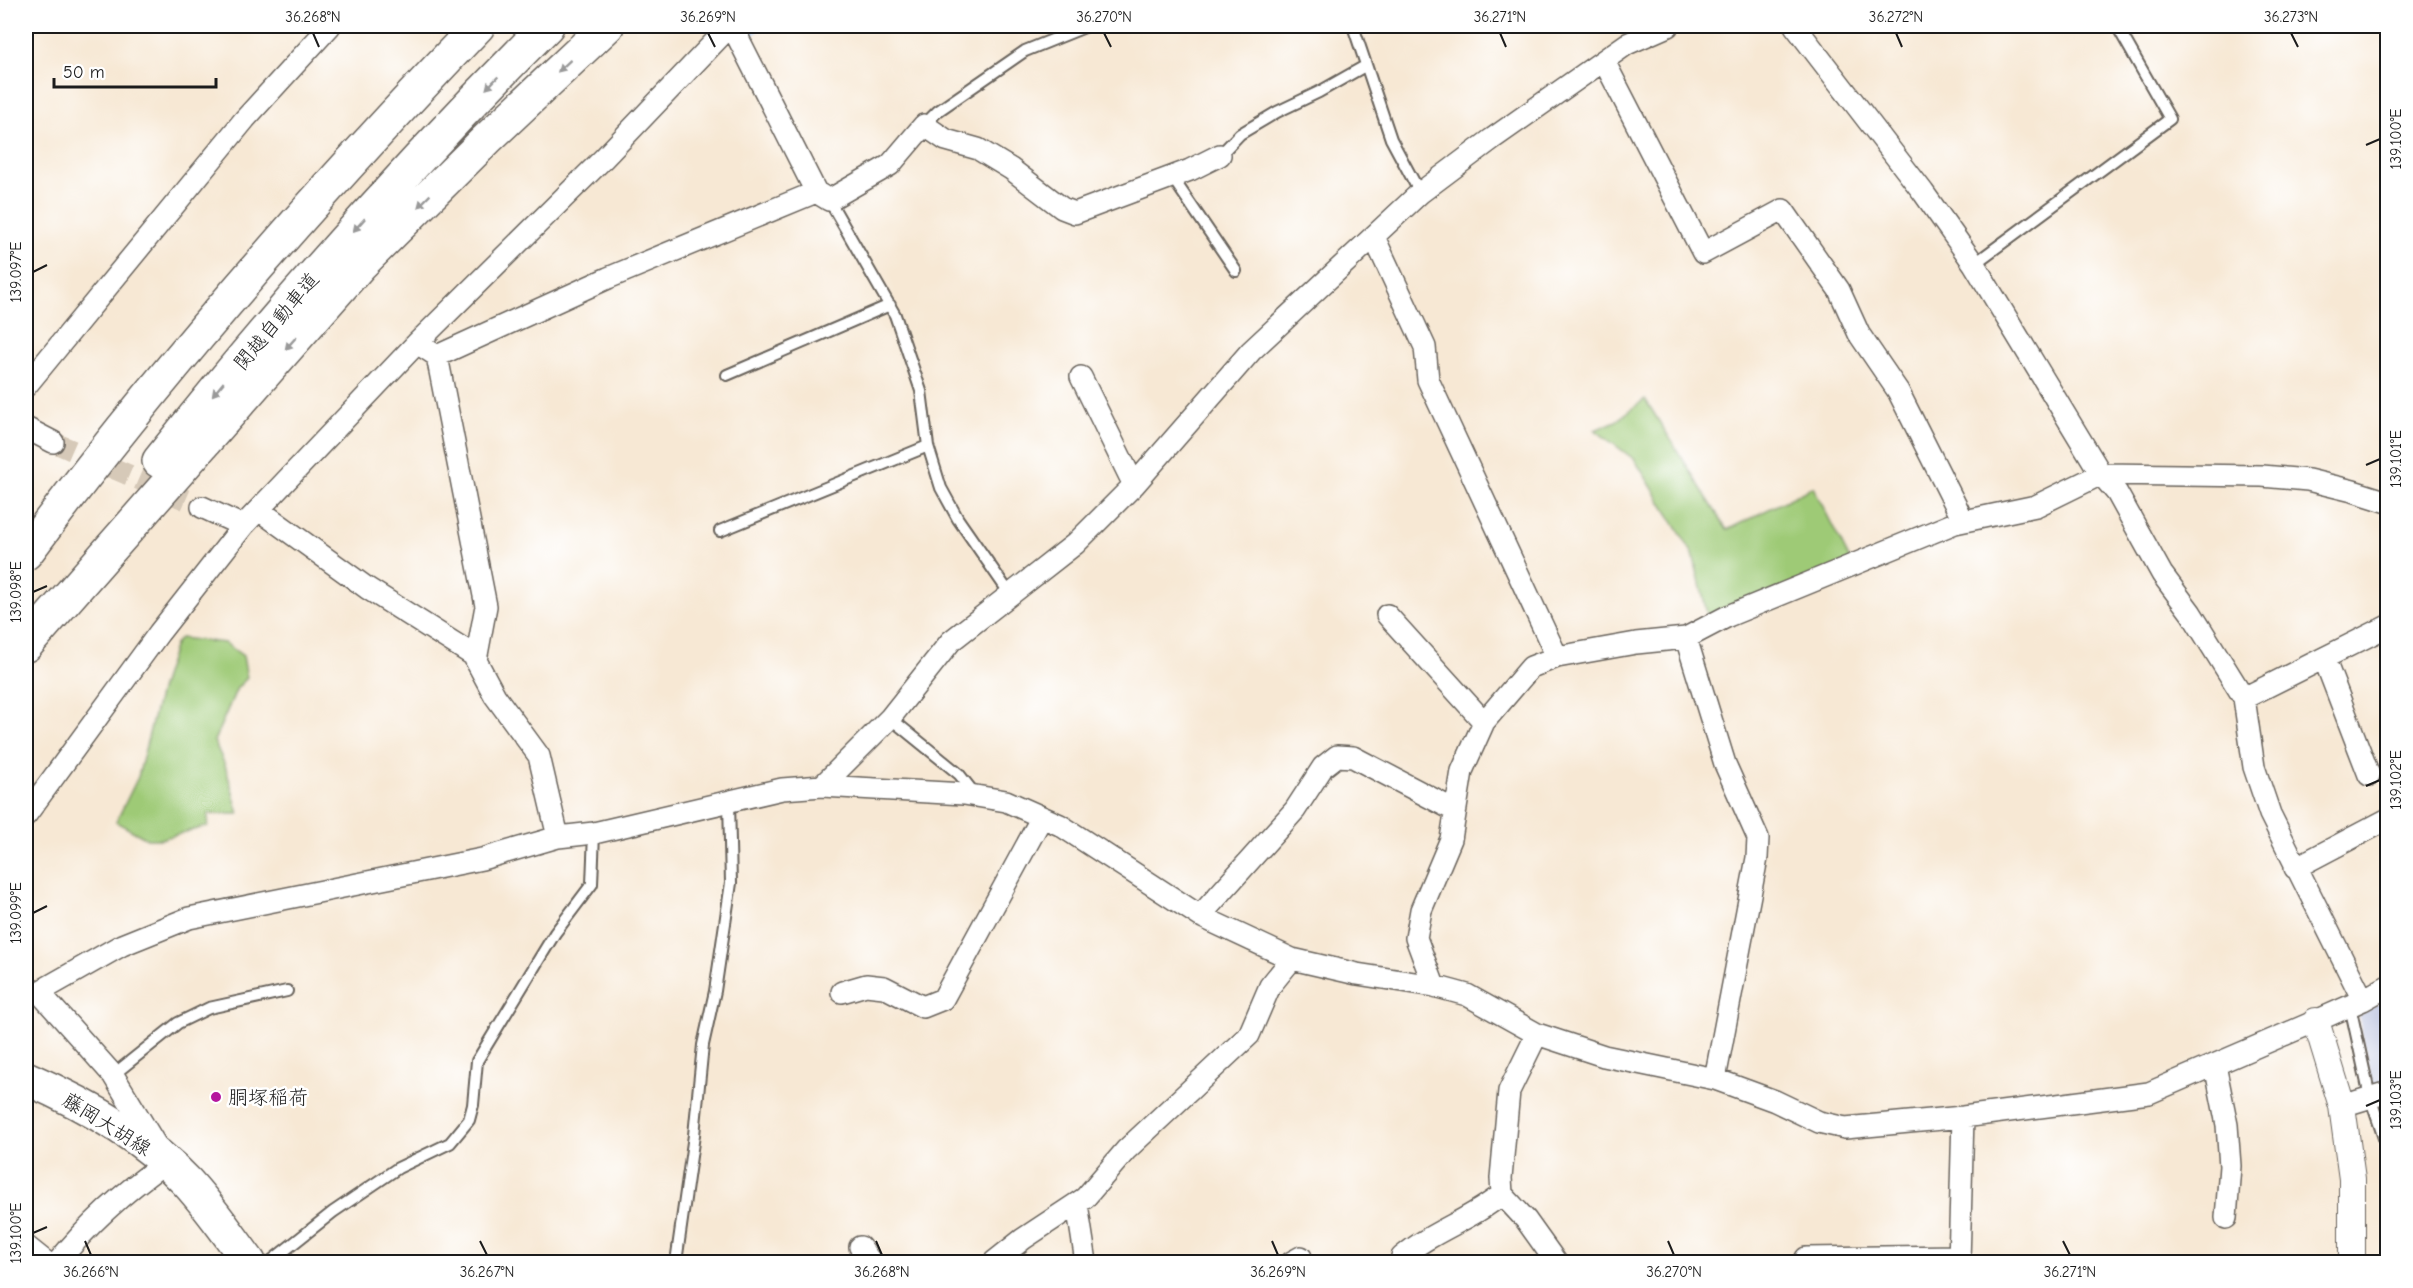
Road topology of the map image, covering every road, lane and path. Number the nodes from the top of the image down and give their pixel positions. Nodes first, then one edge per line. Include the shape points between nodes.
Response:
1 (330, 26) edge
2 (450, 26) edge
3 (478, 26) edge
4 (547, 26) edge
5 (607, 26) edge
6 (731, 26) edge
7 (1087, 26) edge
8 (1353, 26) edge
9 (1668, 26) edge
10 (1796, 26) edge
11 (2118, 26) edge
12 (1604, 61) junction
13 (1365, 66) junction
14 (924, 125) junction
15 (1220, 155) joint
16 (1172, 177) junction
17 (1420, 193) junction
18 (822, 196) junction
19 (1374, 237) junction
20 (1974, 264) junction
21 (1236, 271) dead end
22 (890, 305) junction
23 (417, 343) junction
24 (437, 356) junction
25 (727, 375) dead end
26 (1081, 377) dead end
27 (26, 386) edge
28 (26, 428) edge
29 (53, 442) tunnel mouth
30 (928, 446) junction
31 (2102, 474) junction
32 (1134, 484) junction
33 (2388, 502) edge
34 (202, 507) tunnel mouth
35 (259, 510) junction
36 (1963, 520) junction
37 (243, 526) junction
38 (26, 529) edge
39 (720, 531) dead end
40 (26, 553) edge
41 (1010, 594) junction
42 (1386, 615) dead end
43 (2388, 627) edge
44 (26, 635) edge
45 (1686, 638) junction
46 (26, 645) edge
47 (1557, 657) junction
48 (2324, 658) junction
49 (476, 660) junction
50 (2244, 698) junction
51 (890, 718) junction
52 (1484, 722) junction
53 (2369, 775) dead end
54 (822, 786) junction
55 (976, 796) junction
56 (729, 802) junction
57 (1454, 810) junction
58 (26, 815) edge
59 (1042, 817) junction
60 (2388, 819) edge
61 (594, 833) junction
62 (558, 837) junction
63 (2295, 868) junction
64 (1200, 916) junction
65 (1292, 959) junction
66 (1434, 986) junction
67 (2388, 986) edge
68 (32, 989) edge
69 (287, 991) dead end
70 (842, 992) dead end
71 (2357, 1003) junction
72 (2316, 1021) junction
73 (1537, 1034) junction
74 (2215, 1065) junction
75 (113, 1075) junction
76 (26, 1078) edge
77 (1715, 1079) junction
78 (2379, 1095) edge
79 (2342, 1106) junction
80 (1963, 1117) junction
81 (2388, 1150) edge
82 (166, 1162) junction
83 (1502, 1194) junction
84 (1077, 1204) junction
85 (2226, 1218) dead end
86 (26, 1246) edge
87 (1806, 1258) dead end
88 (1960, 1259) edge
89 (46, 1263) edge
90 (58, 1263) edge
91 (249, 1263) edge
92 (270, 1263) edge
93 (676, 1263) edge
94 (994, 1263) edge
95 (1086, 1263) edge
96 (1403, 1263) edge
97 (1556, 1263) edge
98 (2352, 1263) edge

1 - 27 street via 245,119
2 - 38 main road via 192,323
3 - 40 main road via 388,119 273,248 157,385
4 -> 44 main road, 関越自動車道 via 310,280 188,425
5 -> 46 main road via 360,265
6 - 18 street
6 - 23 street
7 - 14 lane via 1025,51 938,111
8 - 13 lane
9 - 12 street via 1627,44
10 - 20 street
11 - 20 lane via 2170,119
12 - 17 street
12 - 36 street via 1703,253 1783,210 1839,290 1859,334 1898,391
13 - 15 lane via 1240,134
13 - 17 lane via 1391,139
14 - 16 street via 946,140 978,149 1075,213
14 - 18 street via 890,165
15 - 16 street
16 - 21 lane
17 - 19 street
18 - 22 lane
18 - 24 street via 608,278
19 - 32 street via 1251,351
19 - 47 street via 1425,347 1428,380
20 - 31 street
22 - 25 lane
22 - 30 lane via 921,390
23 - 24 street
23 - 35 street
24 - 49 street via 486,606
26 - 32 street
28 - 29 street
30 - 39 lane
30 - 41 lane via 941,488 958,519
31 - 33 street via 2308,480
31 - 36 street via 2036,506
31 - 50 street
32 - 41 street via 1075,544
34 - 37 street
35 - 37 street
35 - 49 street
36 - 45 street via 1728,616
37 - 58 street
41 - 51 street via 951,640
42 - 52 street
43 - 48 street
45 - 47 street
45 - 77 street via 1725,764 1758,838 1758,858
47 - 52 street via 1531,667
48 - 50 street
48 - 53 street
49 - 62 street via 495,696 539,756
50 - 63 street via 2254,767
51 - 54 street
51 - 55 lane via 959,774
52 - 57 street via 1462,771
54 - 55 street
54 - 56 street via 782,789
55 - 59 street via 1006,801
56 - 61 street
56 - 93 lane via 731,883 703,1045
57 - 64 street via 1353,756 1337,756 1323,767 1295,810
57 - 66 street via 1450,839 1420,910 1416,938
59 - 64 street
59 - 70 street via 943,999 923,1008 884,987 866,985
60 - 63 street
61 - 62 street
61 - 92 lane via 592,884 555,933 477,1061 469,1120 450,1143 398,1167
62 - 68 street via 482,859 189,918 122,945
63 - 71 street
64 - 65 street
65 - 66 street
65 - 84 street via 1270,986 1249,1035 1126,1150
66 - 73 street via 1467,995
67 - 71 street
68 - 75 street
69 - 75 lane via 209,1008 188,1018
71 - 72 street
71 - 78 lane
72 - 74 street
72 - 79 street
73 - 77 street via 1604,1056
73 - 83 street via 1509,1091
74 - 80 street via 2149,1093
74 - 85 street via 2227,1125 2230,1166
75 - 82 street
76 - 82 main road, 藤岡大胡線 via 103,1118
77 - 80 street via 1819,1122 1845,1128
78 - 79 street
78 - 81 lane
79 - 98 street via 2352,1179
80 - 88 street
82 - 90 street via 93,1221
82 - 91 main road, 藤岡大胡線 via 205,1203
83 - 96 street via 1473,1215 1416,1245 1402,1257
83 - 97 street
84 - 94 street
84 - 95 street
86 - 89 street
87 - 88 street

